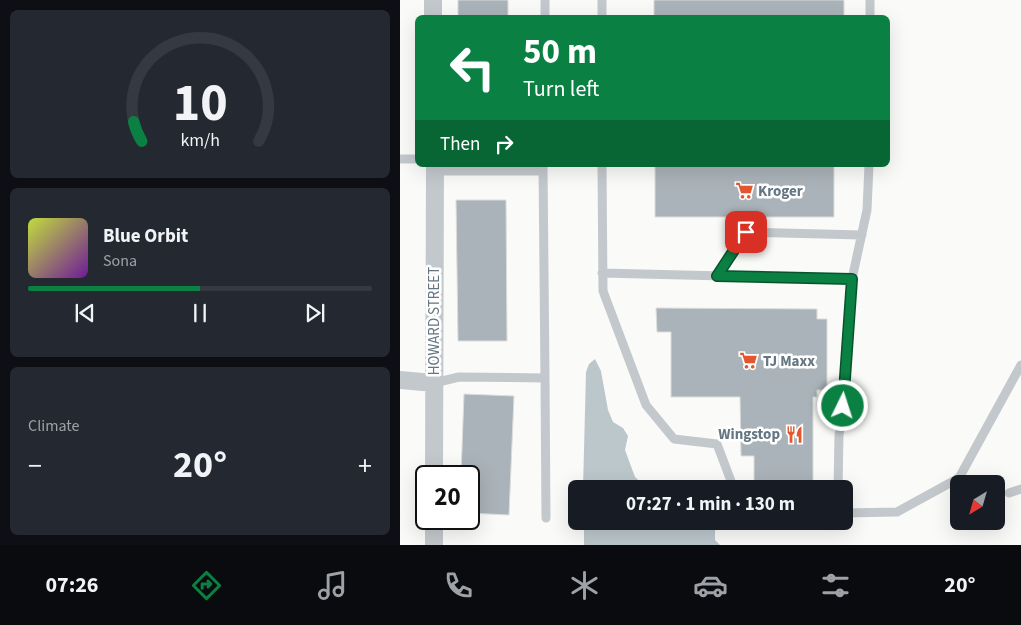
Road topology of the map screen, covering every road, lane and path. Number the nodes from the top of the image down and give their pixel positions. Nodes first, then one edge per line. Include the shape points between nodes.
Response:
1 (433, 0) edge
2 (545, 0) edge
3 (602, 0) edge
4 (870, 0) edge
5 (433, 15) edge
6 (545, 15) edge
7 (602, 15) edge
8 (870, 15) edge
9 (400, 159) edge
10 (415, 159) edge
11 (602, 167) edge
12 (869, 167) edge
13 (435, 168) edge
14 (543, 168) edge
15 (862, 235) junction
16 (602, 273) junction
17 (717, 276) junction
18 (852, 279) junction
19 (1021, 365) edge
20 (546, 378) junction
21 (400, 380) edge
22 (434, 382) junction
23 (434, 465) edge
24 (731, 480) edge
25 (838, 480) edge
26 (1021, 489) edge
27 (1009, 493) dead end
28 (853, 513) edge
29 (546, 518) dead end
30 (434, 530) edge
31 (434, 545) edge

1 - 5 street
2 - 6 lane
3 - 7 lane
4 - 8 lane
9 - 10 lane
11 - 16 lane
12 - 15 lane
13 - 14 lane
13 - 22 street, HOWARD STREET
14 - 20 lane
15 - 17 lane via 746,232
15 - 18 lane
16 - 17 lane
16 - 24 lane via 603,291 646,405 674,439 717,444
17 - 18 lane
18 - 25 lane
19 - 28 lane via 959,478 897,512
20 - 22 lane via 459,377
20 - 29 lane
21 - 22 street
22 - 23 street, HOWARD STREET
26 - 27 lane
30 - 31 street

